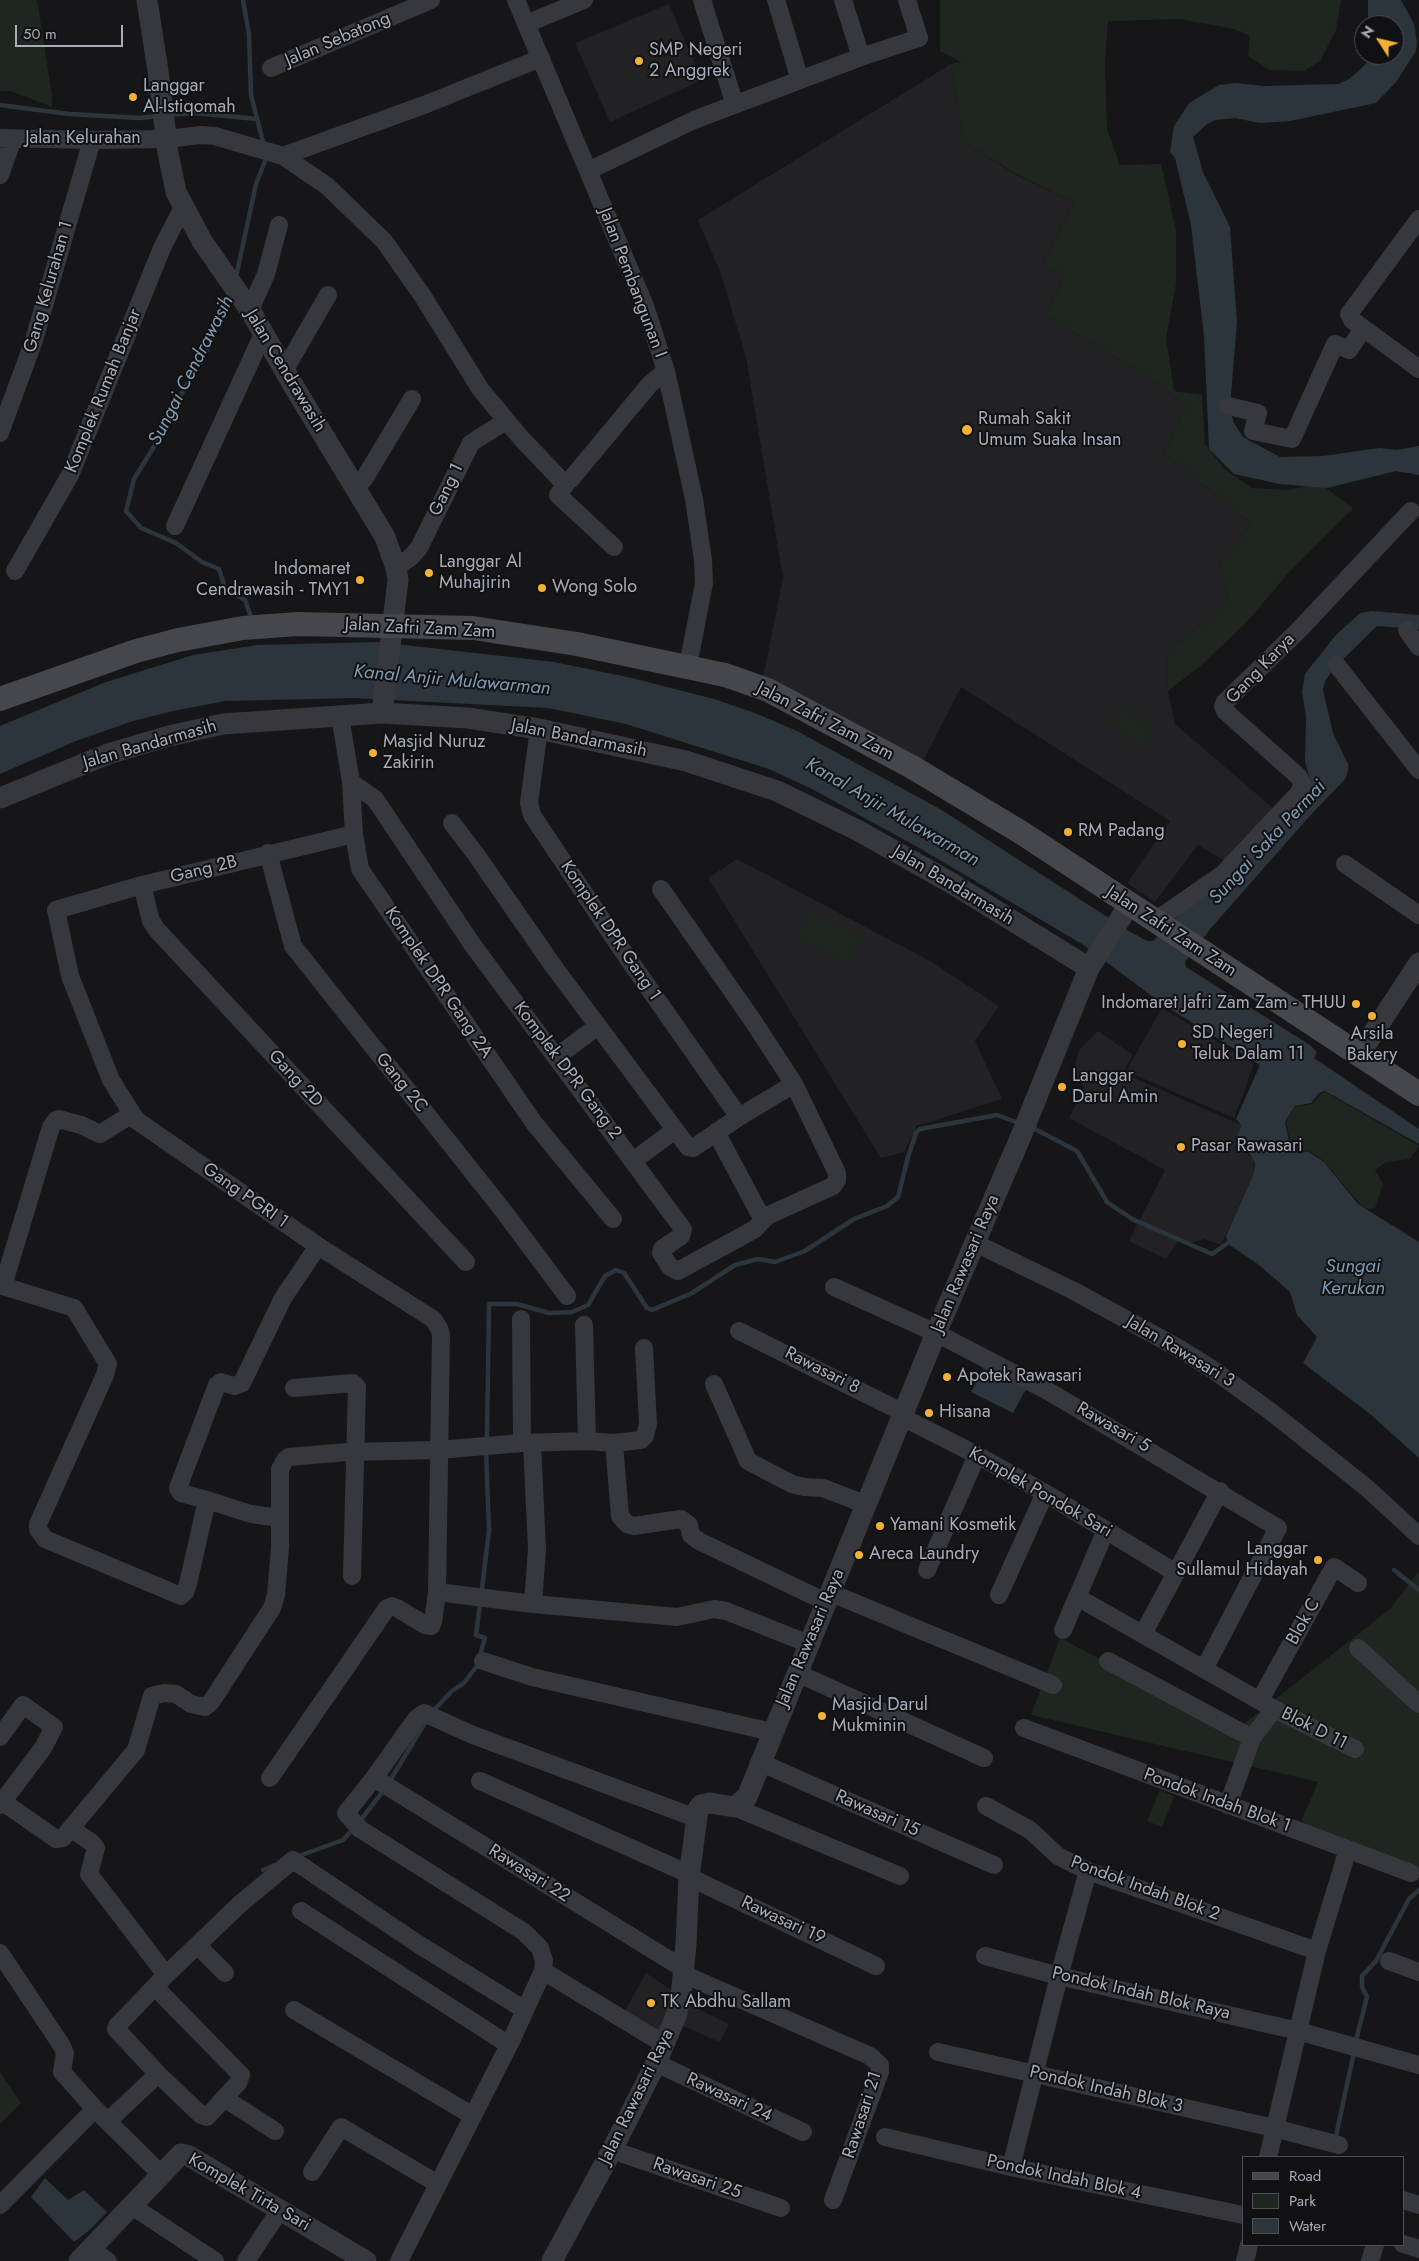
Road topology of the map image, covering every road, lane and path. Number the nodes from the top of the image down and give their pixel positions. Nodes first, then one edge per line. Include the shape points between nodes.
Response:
1 (147, 0) edge
2 (431, 0) edge
3 (516, 0) edge
4 (584, 0) edge
5 (702, 0) edge
6 (776, 0) edge
7 (843, 0) edge
8 (907, 0) edge
9 (526, 24) junction
10 (861, 57) junction
11 (541, 58) junction
12 (271, 68) dead end
13 (800, 80) junction
14 (735, 105) junction
15 (165, 134) junction
16 (6, 138) edge
17 (92, 140) junction
18 (279, 155) junction
19 (588, 171) junction
20 (0, 175) edge
21 (183, 207) junction
22 (1419, 219) edge
23 (279, 224) dead end
24 (328, 295) dead end
25 (250, 310) junction
26 (1363, 329) junction
27 (263, 334) junction
28 (1419, 369) edge
29 (284, 371) junction
30 (666, 371) junction
31 (412, 399) dead end
32 (1228, 406) dead end
33 (506, 421) junction
34 (0, 433) edge
35 (568, 481) junction
36 (356, 488) junction
37 (1411, 511) dead end
38 (175, 526) dead end
39 (614, 547) dead end
40 (396, 568) junction
41 (14, 571) dead end
42 (1407, 630) dead end
43 (391, 631) junction
44 (1419, 647) edge
45 (1336, 664) dead end
46 (688, 666) junction
47 (0, 699) edge
48 (382, 709) junction
49 (340, 716) junction
50 (539, 729) junction
51 (1419, 770) edge
52 (351, 782) junction
53 (0, 798) edge
54 (452, 824) dead end
55 (354, 834) junction
56 (268, 854) junction
57 (1345, 864) dead end
58 (142, 886) junction
59 (661, 889) dead end
60 (56, 910) joint
61 (1126, 910) junction
62 (1419, 916) edge
63 (1158, 923) junction
64 (1419, 963) edge
65 (1090, 966) junction
66 (598, 1026) junction
67 (1358, 1055) junction
68 (556, 1057) junction
69 (794, 1084) junction
70 (1419, 1094) edge
71 (132, 1114) junction
72 (739, 1117) junction
73 (675, 1130) junction
74 (716, 1132) junction
75 (633, 1161) junction
76 (767, 1216) junction
77 (613, 1219) dead end
78 (975, 1243) junction
79 (318, 1246) junction
80 (466, 1262) dead end
81 (2, 1286) edge
82 (834, 1287) dead end
83 (567, 1296) dead end
84 (521, 1319) dead end
85 (584, 1326) dead end
86 (739, 1330) dead end
87 (936, 1332) junction
88 (644, 1348) dead end
89 (714, 1384) dead end
90 (294, 1388) dead end
91 (903, 1415) junction
92 (587, 1441) junction
93 (527, 1443) junction
94 (614, 1443) junction
95 (438, 1450) junction
96 (357, 1453) junction
97 (977, 1455) junction
98 (1220, 1492) junction
99 (1044, 1493) junction
100 (207, 1500) junction
101 (867, 1505) junction
102 (280, 1518) junction
103 (1106, 1530) junction
104 (1419, 1536) edge
105 (927, 1570) dead end
106 (1176, 1573) junction
107 (352, 1576) dead end
108 (1358, 1583) dead end
109 (437, 1592) junction
110 (999, 1595) dead end
111 (829, 1597) junction
112 (1077, 1597) junction
113 (533, 1604) junction
114 (1063, 1630) dead end
115 (1143, 1634) junction
116 (809, 1644) junction
117 (1358, 1648) dead end
118 (483, 1661) dead end
119 (1108, 1661) dead end
120 (1204, 1669) junction
121 (796, 1673) junction
122 (1053, 1685) dead end
123 (1267, 1704) junction
124 (1419, 1704) edge
125 (1024, 1728) dead end
126 (772, 1732) junction
127 (0, 1737) edge
128 (1252, 1738) junction
129 (1355, 1749) dead end
130 (984, 1758) dead end
131 (760, 1762) junction
132 (270, 1778) dead end
133 (374, 1778) junction
134 (480, 1781) dead end
135 (2, 1803) edge
136 (1228, 1805) junction
137 (986, 1806) dead end
138 (734, 1807) junction
139 (696, 1818) junction
140 (71, 1828) junction
141 (1348, 1849) junction
142 (994, 1865) dead end
143 (1088, 1871) junction
144 (1411, 1873) dead end
145 (689, 1875) junction
146 (900, 1876) dead end
147 (301, 1911) dead end
148 (197, 1945) junction
149 (1317, 1950) junction
150 (0, 1953) edge
151 (985, 1956) dead end
152 (1389, 1961) dead end
153 (876, 1966) dead end
154 (543, 1971) junction
155 (683, 1972) junction
156 (1419, 1972) edge
157 (225, 1973) dead end
158 (1059, 1976) junction
159 (160, 1981) junction
160 (294, 2010) dead end
161 (525, 2010) junction
162 (1298, 2031) junction
163 (664, 2044) junction
164 (509, 2045) junction
165 (938, 2052) dead end
166 (656, 2063) junction
167 (1419, 2065) edge
168 (158, 2074) junction
169 (1034, 2074) junction
170 (224, 2098) junction
171 (95, 2109) junction
172 (473, 2116) junction
173 (108, 2121) junction
174 (1274, 2128) junction
175 (275, 2131) dead end
176 (803, 2132) dead end
177 (885, 2137) dead end
178 (1339, 2146) dead end
179 (612, 2150) junction
180 (1268, 2156) edge
181 (1011, 2167) junction
182 (312, 2172) dead end
183 (161, 2174) junction
184 (438, 2184) junction
185 (833, 2200) dead end
186 (1404, 2200) edge
187 (0, 2205) edge
188 (1419, 2205) edge
189 (132, 2206) junction
190 (781, 2208) dead end
191 (280, 2210) junction
192 (1242, 2215) edge
193 (1404, 2244) edge
194 (1249, 2246) edge
195 (1375, 2246) edge
196 (1419, 2249) edge
197 (93, 2257) edge
198 (216, 2261) edge
199 (246, 2261) edge
200 (366, 2261) edge
201 (399, 2261) edge
202 (552, 2261) edge
203 (1245, 2261) edge
204 (1370, 2261) edge

1 - 15 street, Jalan Cendrawasih
2 - 12 street, Jalan Sebatong
3 - 9 street, Jalan Pembangunan I
4 - 9 street
5 - 14 street
6 - 13 street
7 - 10 street
8 - 10 street via 919,38
9 - 11 street, Jalan Pembangunan I
10 - 13 street
11 - 18 street via 424,105
11 - 19 street, Jalan Pembangunan I
13 - 14 street
14 - 19 street via 694,120
15 - 17 street, Jalan Kelurahan
15 - 18 street, Jalan Kelurahan via 214,136
15 - 21 street, Jalan Cendrawasih via 176,192
16 - 17 street, Jalan Kelurahan
16 - 20 street
17 - 34 street, Gang Kelurahan 1 via 34,340
18 - 33 street, Jalan Kelurahan via 327,186 384,241 481,390
19 - 30 street, Jalan Pembangunan I via 645,306
21 - 25 street, Jalan Cendrawasih via 202,241
21 - 41 street, Komplek Rumah Banjar via 162,248 70,475
22 - 26 street via 1351,310 1350,317
23 - 25 street via 266,274
24 - 29 street
25 - 27 street, Jalan Cendrawasih
26 - 28 street
26 - 32 street via 1349,350 1335,344 1292,439 1253,431 1258,414
27 - 29 street, Jalan Cendrawasih
27 - 38 street
29 - 36 street, Jalan Cendrawasih
30 - 35 street via 650,384
30 - 46 street, Jalan Pembangunan I via 694,499 703,560 704,583
31 - 36 street
33 - 35 street, Jalan Kelurahan via 560,479
33 - 40 street, Gang 1 via 471,443 419,548
35 - 39 street via 558,495
36 - 40 street, Jalan Cendrawasih via 385,537
37 - 63 street, Gang Karya via 1223,706 1299,778 1301,788 1223,874
40 - 43 street, Jalan Cendrawasih via 398,580
42 - 44 street
43 - 46 main road, Jalan Zafri Zam Zam via 473,628
43 - 47 main road, Jalan Zafri Zam Zam via 253,627 214,632 136,651
43 - 48 street, Jalan Cendrawasih
45 - 51 street
46 - 61 main road, Jalan Zafri Zam Zam via 768,690 912,767 1022,833
48 - 49 street, Jalan Bandarmasih
48 - 50 street, Jalan Bandarmasih
49 - 52 street, Komplek DPR Gang 2A
49 - 53 street, Jalan Bandarmasih via 223,724 169,736 108,754
50 - 65 street, Jalan Bandarmasih via 686,761 777,790 857,830
50 - 72 street, Komplek DPR Gang 1 via 529,803 532,815
52 - 55 street, Komplek DPR Gang 2A
52 - 68 street, Komplek DPR Gang 2 via 375,799 472,944
54 - 66 street
55 - 56 street, Gang 2B
55 - 77 street, Komplek DPR Gang 2A via 360,869 534,1123
56 - 58 street, Gang 2B
56 - 83 street, Gang 2C via 293,946
57 - 62 street
58 - 60 street, Gang 2B
58 - 80 street, Gang 2D via 151,921 157,930
59 - 69 street
60 - 71 street, Gang PGRI 1 via 70,976 111,1080
61 - 63 main road, Jalan Zafri Zam Zam
61 - 65 street, Jalan Rawasari Raya
63 - 67 main road, Jalan Zafri Zam Zam
64 - 67 street
65 - 78 street, Jalan Rawasari Raya
66 - 68 street
66 - 73 street
67 - 70 main road, Jalan Zafri Zam Zam
68 - 75 street, Komplek DPR Gang 2
69 - 72 street
69 - 76 street via 837,1173 837,1180 833,1186
71 - 79 street, Gang PGRI 1 via 147,1128
71 - 81 street via 100,1134 56,1120 51,1127
72 - 74 street
73 - 74 street via 684,1144 693,1148
73 - 75 street
74 - 76 street via 758,1211
75 - 76 street, Komplek DPR Gang 2 via 683,1229 681,1236 662,1249 673,1270 678,1271 755,1229
78 - 87 street, Jalan Rawasari Raya
78 - 104 street, Jalan Rawasari 3 via 1074,1291 1196,1359 1270,1410 1368,1488
79 - 95 street, Gang PGRI 1 via 433,1319 439,1328
79 - 100 street via 283,1298 242,1383 234,1386 221,1382 217,1385 178,1488 181,1493
81 - 100 street via 74,1308 108,1364 38,1524 44,1539 180,1596 188,1584
82 - 87 street, Rawasari 5
84 - 93 street
85 - 92 street
86 - 91 street, Rawasari 8
87 - 91 street, Jalan Rawasari Raya
87 - 98 street, Rawasari 5 via 1048,1390
88 - 94 street via 648,1424 645,1436 641,1440
89 - 101 street via 745,1457 752,1464 792,1484 823,1488
90 - 96 street via 356,1385
91 - 97 street, Komplek Pondok Sari
91 - 101 street, Jalan Rawasari Raya
92 - 93 street
92 - 94 street
93 - 95 street
93 - 113 street via 537,1549
94 - 111 street via 620,1516 627,1524 634,1526 681,1519 699,1541
95 - 96 street
95 - 109 street, Gang PGRI 1
96 - 102 street via 288,1457 280,1469
96 - 107 street
97 - 99 street, Komplek Pondok Sari
97 - 105 street
98 - 106 street
98 - 120 street, Rawasari 5 via 1278,1528
99 - 103 street, Komplek Pondok Sari
99 - 110 street
100 - 102 street via 251,1514
101 - 111 street, Jalan Rawasari Raya
102 - 140 street via 274,1603 211,1702 205,1707 191,1704 176,1694 152,1696 136,1750
103 - 106 street, Komplek Pondok Sari
103 - 112 street
106 - 115 street
108 - 123 street, Blok C via 1334,1567
109 - 113 street
109 - 132 street, Gang PGRI 1 via 431,1626 425,1626 392,1606 383,1612
111 - 116 street, Jalan Rawasari Raya
111 - 122 street
112 - 114 street
112 - 115 street, Blok D 11
113 - 116 street via 677,1617 714,1609
115 - 120 street, Blok D 11
116 - 121 street, Jalan Rawasari Raya
117 - 124 street
118 - 126 street via 532,1677
119 - 128 street
120 - 123 street, Blok D 11
121 - 126 street, Jalan Rawasari Raya
121 - 130 street
123 - 128 street
123 - 129 street, Blok D 11
125 - 136 street, Pondok Indah Blok 1
126 - 131 street, Jalan Rawasari Raya
127 - 135 street via 23,1705 54,1727 43,1748
128 - 136 street
131 - 138 street, Jalan Rawasari Raya via 745,1800
131 - 142 street, Rawasari 15
133 - 139 street via 416,1719 424,1713 491,1742
133 - 154 street via 346,1813 360,1828 524,1932 540,1948
133 - 155 street, Rawasari 22
134 - 145 street, Rawasari 19
135 - 140 street via 56,1839 63,1838
136 - 141 street, Pondok Indah Blok 1
137 - 143 street, Pondok Indah Blok 2 via 1030,1830 1058,1856
138 - 139 street via 710,1803 701,1805
138 - 146 street
139 - 145 street, Jalan Rawasari Raya
140 - 159 street via 96,1848 89,1874
141 - 144 street, Pondok Indah Blok 1
141 - 149 street
143 - 149 street, Pondok Indah Blok 2
143 - 158 street
145 - 153 street, Rawasari 19
145 - 155 street, Jalan Rawasari Raya
147 - 164 street
148 - 157 street
148 - 159 street
148 - 161 street via 293,1860 418,1944
149 - 162 street
150 - 171 street via 62,2046 65,2053 62,2072
151 - 158 street, Pondok Indah Blok Raya
152 - 156 street
154 - 161 street
154 - 163 street
155 - 163 street, Jalan Rawasari Raya via 676,2016
155 - 185 street, Rawasari 21 via 870,2056 880,2065
158 - 162 street, Pondok Indah Blok Raya
158 - 169 street
159 - 168 street via 116,2029
159 - 170 street via 240,2076 241,2079
160 - 172 street
161 - 164 street
162 - 167 street, Pondok Indah Blok Raya
162 - 174 street
163 - 166 street, Jalan Rawasari Raya
164 - 172 street
165 - 169 street, Pondok Indah Blok 3
166 - 176 street, Rawasari 24
166 - 179 street, Jalan Rawasari Raya
168 - 170 street via 202,2116 207,2117
168 - 173 street
169 - 174 street, Pondok Indah Blok 3
169 - 181 street
170 - 175 street
171 - 173 street
171 - 187 street
172 - 184 street
173 - 183 street
174 - 178 street, Pondok Indah Blok 3
174 - 180 street
177 - 181 street, Pondok Indah Blok 4
179 - 190 street, Rawasari 25
179 - 202 street, Jalan Rawasari Raya
181 - 192 street, Pondok Indah Blok 4
182 - 184 street via 342,2127
183 - 189 street, Komplek Tirta Sari
183 - 191 street, Komplek Tirta Sari via 180,2154 184,2155
184 - 201 street
186 - 188 street
189 - 197 street, Komplek Tirta Sari
189 - 198 street
191 - 199 street
191 - 200 street, Komplek Tirta Sari
193 - 196 street
194 - 203 street
195 - 204 street

